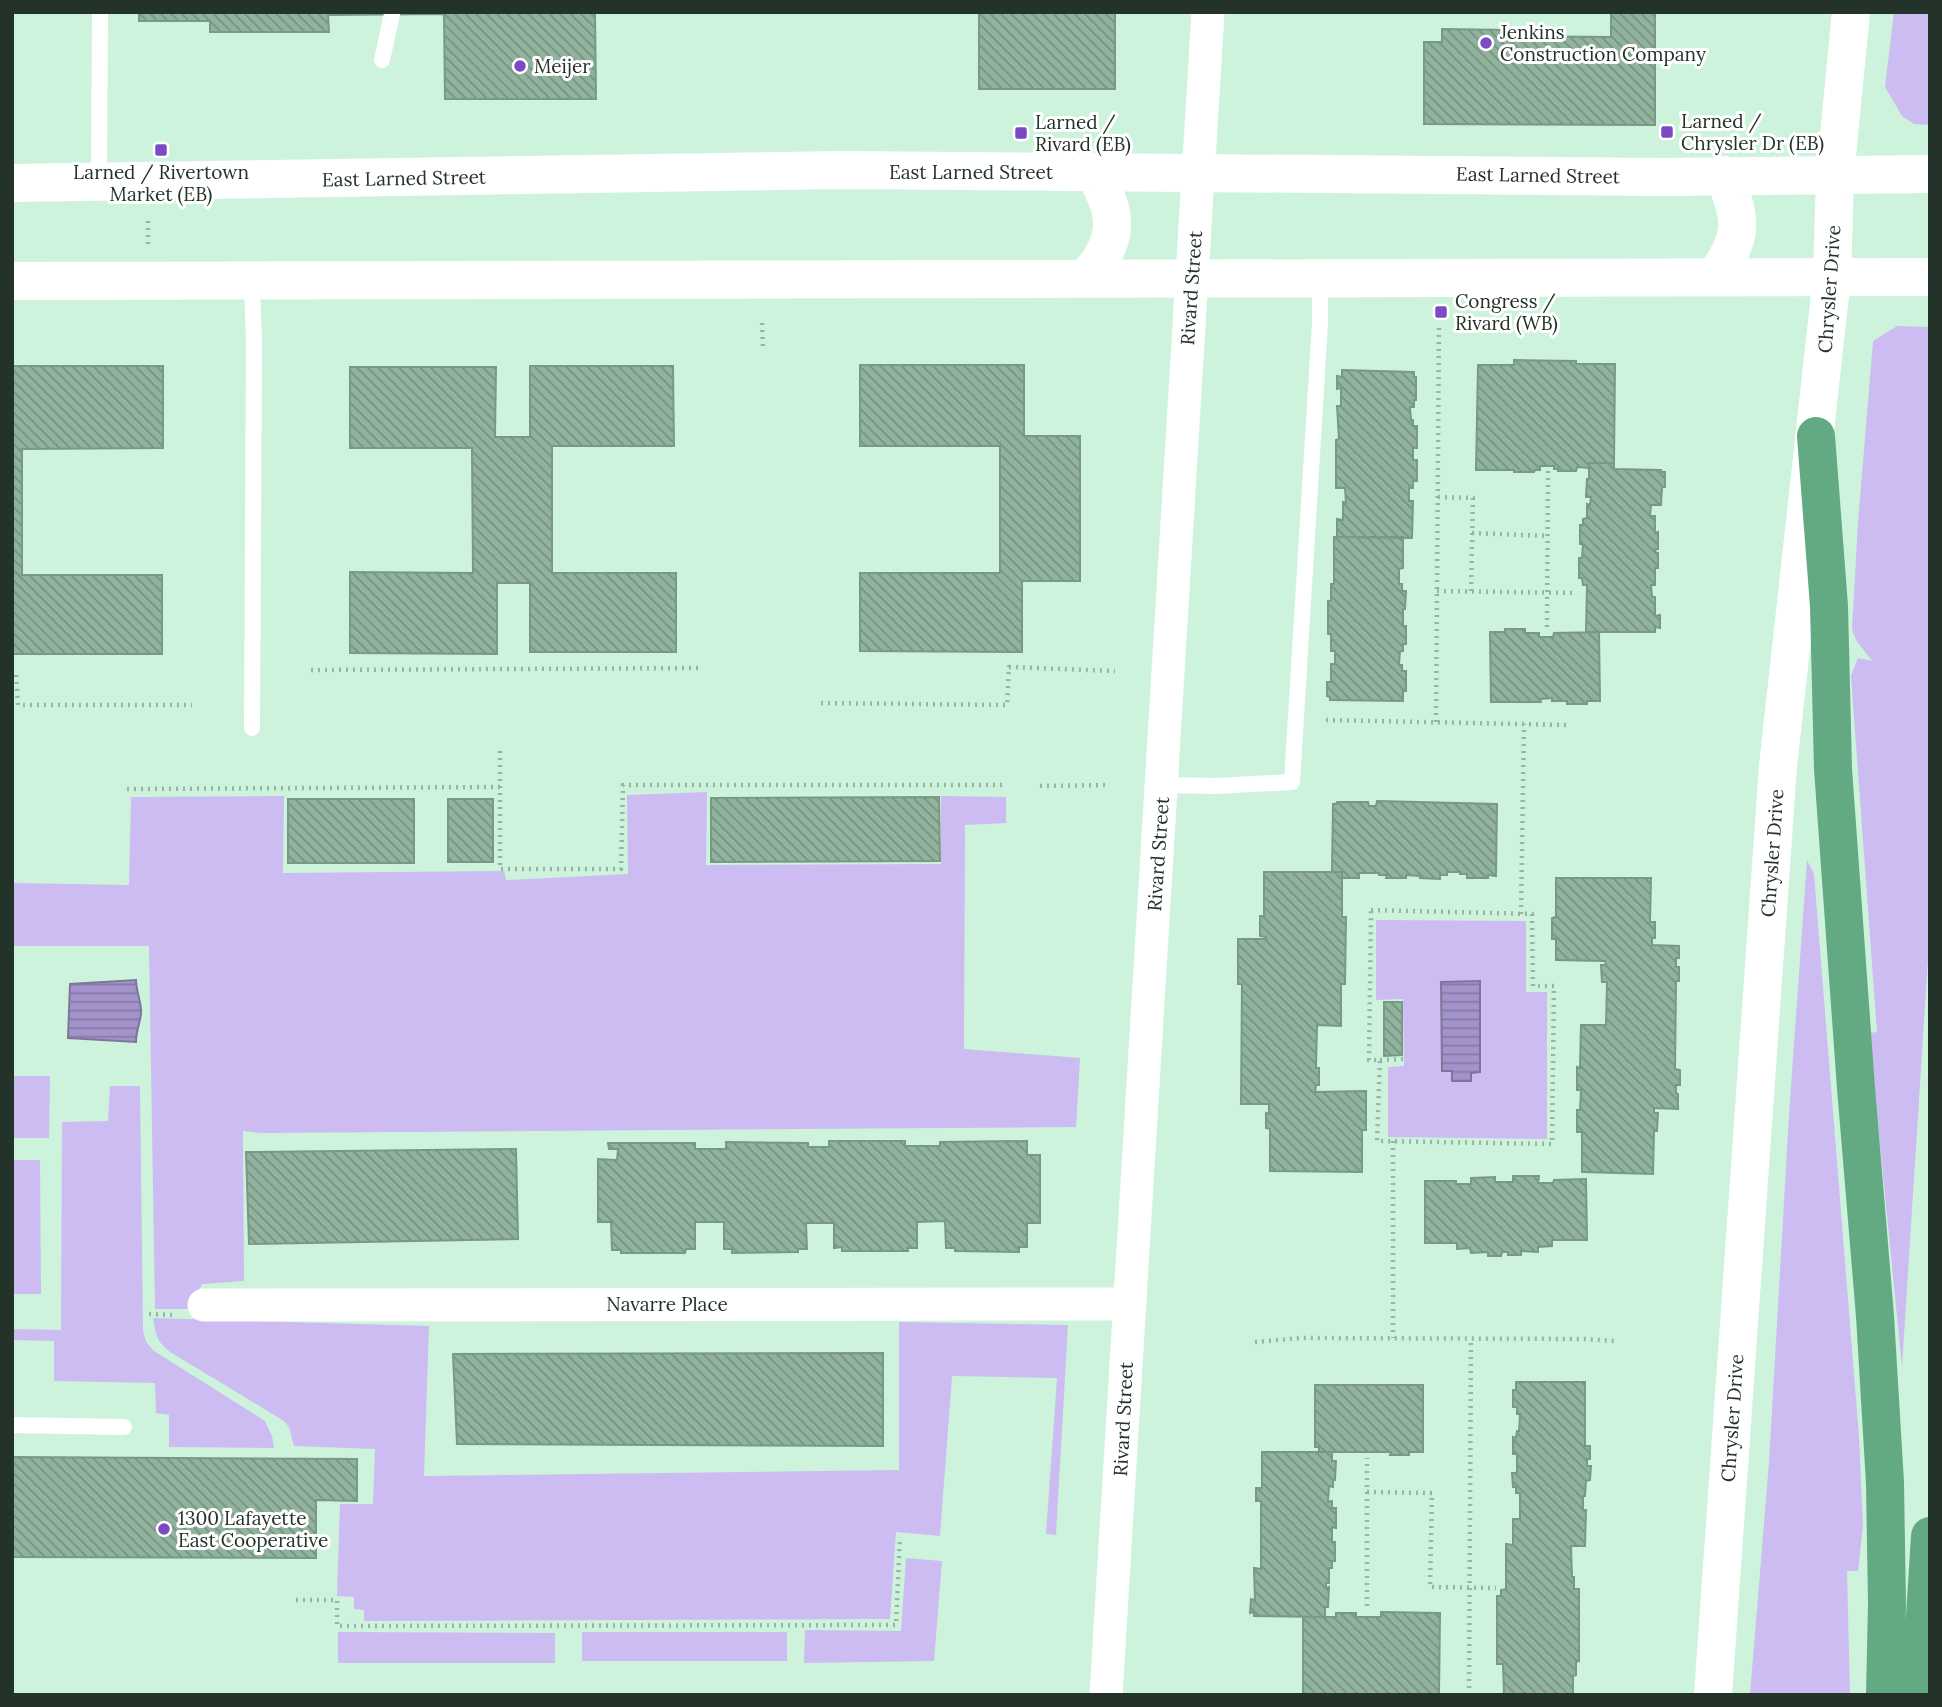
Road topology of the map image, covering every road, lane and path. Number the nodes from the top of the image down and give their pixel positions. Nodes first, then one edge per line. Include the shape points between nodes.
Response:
1 (100, 12) edge
2 (1208, 12) edge
3 (1851, 12) edge
4 (393, 14) dead end
5 (382, 60) dead end
6 (1094, 172) junction
7 (1198, 172) junction
8 (1926, 174) edge
9 (1724, 175) junction
10 (1835, 176) junction
11 (99, 182) junction
12 (148, 182) junction
13 (12, 183) edge
14 (1716, 276) junction
15 (1921, 277) edge
16 (1192, 278) junction
17 (1320, 278) junction
18 (1832, 278) junction
19 (1084, 279) junction
20 (12, 281) edge
21 (150, 281) junction
22 (252, 281) junction
23 (762, 323) dead end
24 (1439, 323) dead end
25 (763, 349) dead end
26 (1815, 436) junction
27 (1548, 470) dead end
28 (1437, 497) junction
29 (1472, 533) junction
30 (1548, 536) junction
31 (1437, 591) junction
32 (1471, 591) junction
33 (1547, 592) junction
34 (1577, 593) dead end
35 (1547, 627) dead end
36 (703, 668) dead end
37 (311, 670) dead end
38 (1115, 671) dead end
39 (12, 672) edge
40 (821, 703) dead end
41 (192, 705) dead end
42 (1326, 720) dead end
43 (1436, 722) junction
44 (1524, 724) junction
45 (1567, 725) dead end
46 (252, 728) dead end
47 (500, 751) dead end
48 (1003, 785) dead end
49 (1107, 785) dead end
50 (1162, 785) junction
51 (1040, 786) dead end
52 (500, 787) junction
53 (127, 789) dead end
54 (1521, 914) junction
55 (1404, 1059) dead end
56 (1380, 1060) junction
57 (1393, 1141) junction
58 (1130, 1304) junction
59 (204, 1305) dead end
60 (1393, 1338) junction
61 (1471, 1339) junction
62 (1615, 1341) dead end
63 (1255, 1342) dead end
64 (12, 1425) edge
65 (124, 1427) dead end
66 (1367, 1458) dead end
67 (1367, 1492) junction
68 (1930, 1536) edge
69 (900, 1537) dead end
70 (1470, 1588) junction
71 (1496, 1588) dead end
72 (296, 1600) dead end
73 (1367, 1606) dead end
74 (1106, 1695) edge
75 (1469, 1695) edge
76 (1713, 1695) edge
77 (1885, 1695) edge
78 (1920, 1695) edge

1 - 11 lane
2 - 7 street, Rivard Street
3 - 10 street, Chrysler Drive
4 - 5 lane
6 - 7 street, East Larned Street
6 - 12 street, East Larned Street via 846,170
6 - 19 street via 1109,198 1113,229 1102,257
7 - 9 street, East Larned Street
7 - 16 street, Rivard Street
8 - 10 street, East Larned Street
9 - 10 street, East Larned Street
9 - 14 street via 1734,201 1737,230
10 - 18 street, Chrysler Drive
11 - 12 street, East Larned Street
11 - 13 street, East Larned Street
12 - 21 path
14 - 17 street
14 - 18 street
15 - 18 street
16 - 17 street
16 - 19 street
16 - 50 street, Rivard Street
17 - 50 lane via 1292,782
18 - 26 street, Chrysler Drive
19 - 22 street
20 - 21 street
21 - 22 street
22 - 46 lane
23 - 25 path
24 - 28 path
26 - 76 street, Chrysler Drive via 1778,766
26 - 77 highway via 1829,606 1835,797 1885,1483
27 - 30 path
28 - 29 path via 1473,498
28 - 31 path
29 - 30 path
29 - 32 path
30 - 33 path
31 - 32 path
31 - 43 path
32 - 33 path
33 - 34 path
33 - 35 path
36 - 37 path
38 - 40 path via 1009,667 1007,705
39 - 41 path via 16,672 18,705
42 - 43 path
43 - 44 path
44 - 45 path
44 - 54 path
47 - 52 path
48 - 52 path via 622,785 621,869 499,869
49 - 51 path
50 - 58 street, Rivard Street
52 - 53 path
54 - 56 path via 1371,910 1369,1060
54 - 57 path via 1532,914 1533,986 1554,986 1552,1144
55 - 56 path
56 - 57 path via 1377,1141
57 - 60 path
58 - 59 street, Navarre Place
58 - 74 street, Rivard Street
60 - 61 path
60 - 63 path
61 - 62 path
61 - 70 path
64 - 65 lane
66 - 67 path
67 - 70 path via 1432,1493 1430,1587
67 - 73 path
68 - 78 highway
69 - 72 path via 897,1625 337,1626 337,1600
70 - 71 path
70 - 75 path

